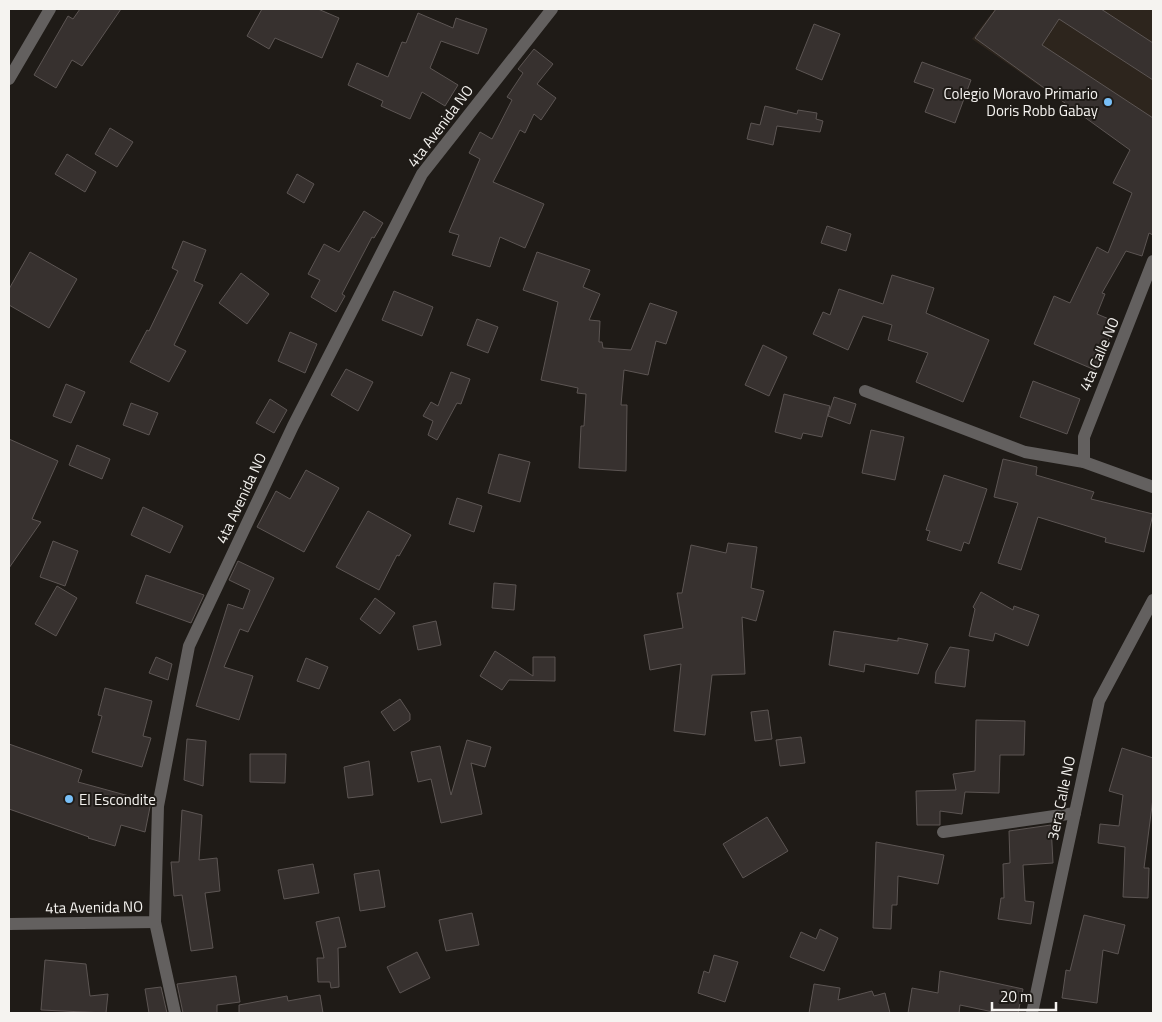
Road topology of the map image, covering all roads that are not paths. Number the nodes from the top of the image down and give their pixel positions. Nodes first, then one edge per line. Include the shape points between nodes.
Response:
1 (50, 9) edge
2 (552, 9) edge
3 (9, 79) edge
4 (1153, 261) edge
5 (865, 391) dead end
6 (1084, 462) junction
7 (1153, 487) edge
8 (1153, 600) edge
9 (1075, 813) junction
10 (943, 832) dead end
11 (155, 922) junction
12 (9, 924) edge
13 (175, 1013) edge
14 (1032, 1013) edge

1 - 3 street
2 - 11 street, 4ta Avenida NO via 422,174 293,426 189,646 158,806
4 - 6 street, 4ta Calle NO via 1084,437
5 - 6 street via 1025,452
6 - 7 street
8 - 9 street, 3era Calle NO via 1099,701
9 - 10 street
9 - 14 street, 3era Calle NO
11 - 12 street, 4ta Avenida NO
11 - 13 street

